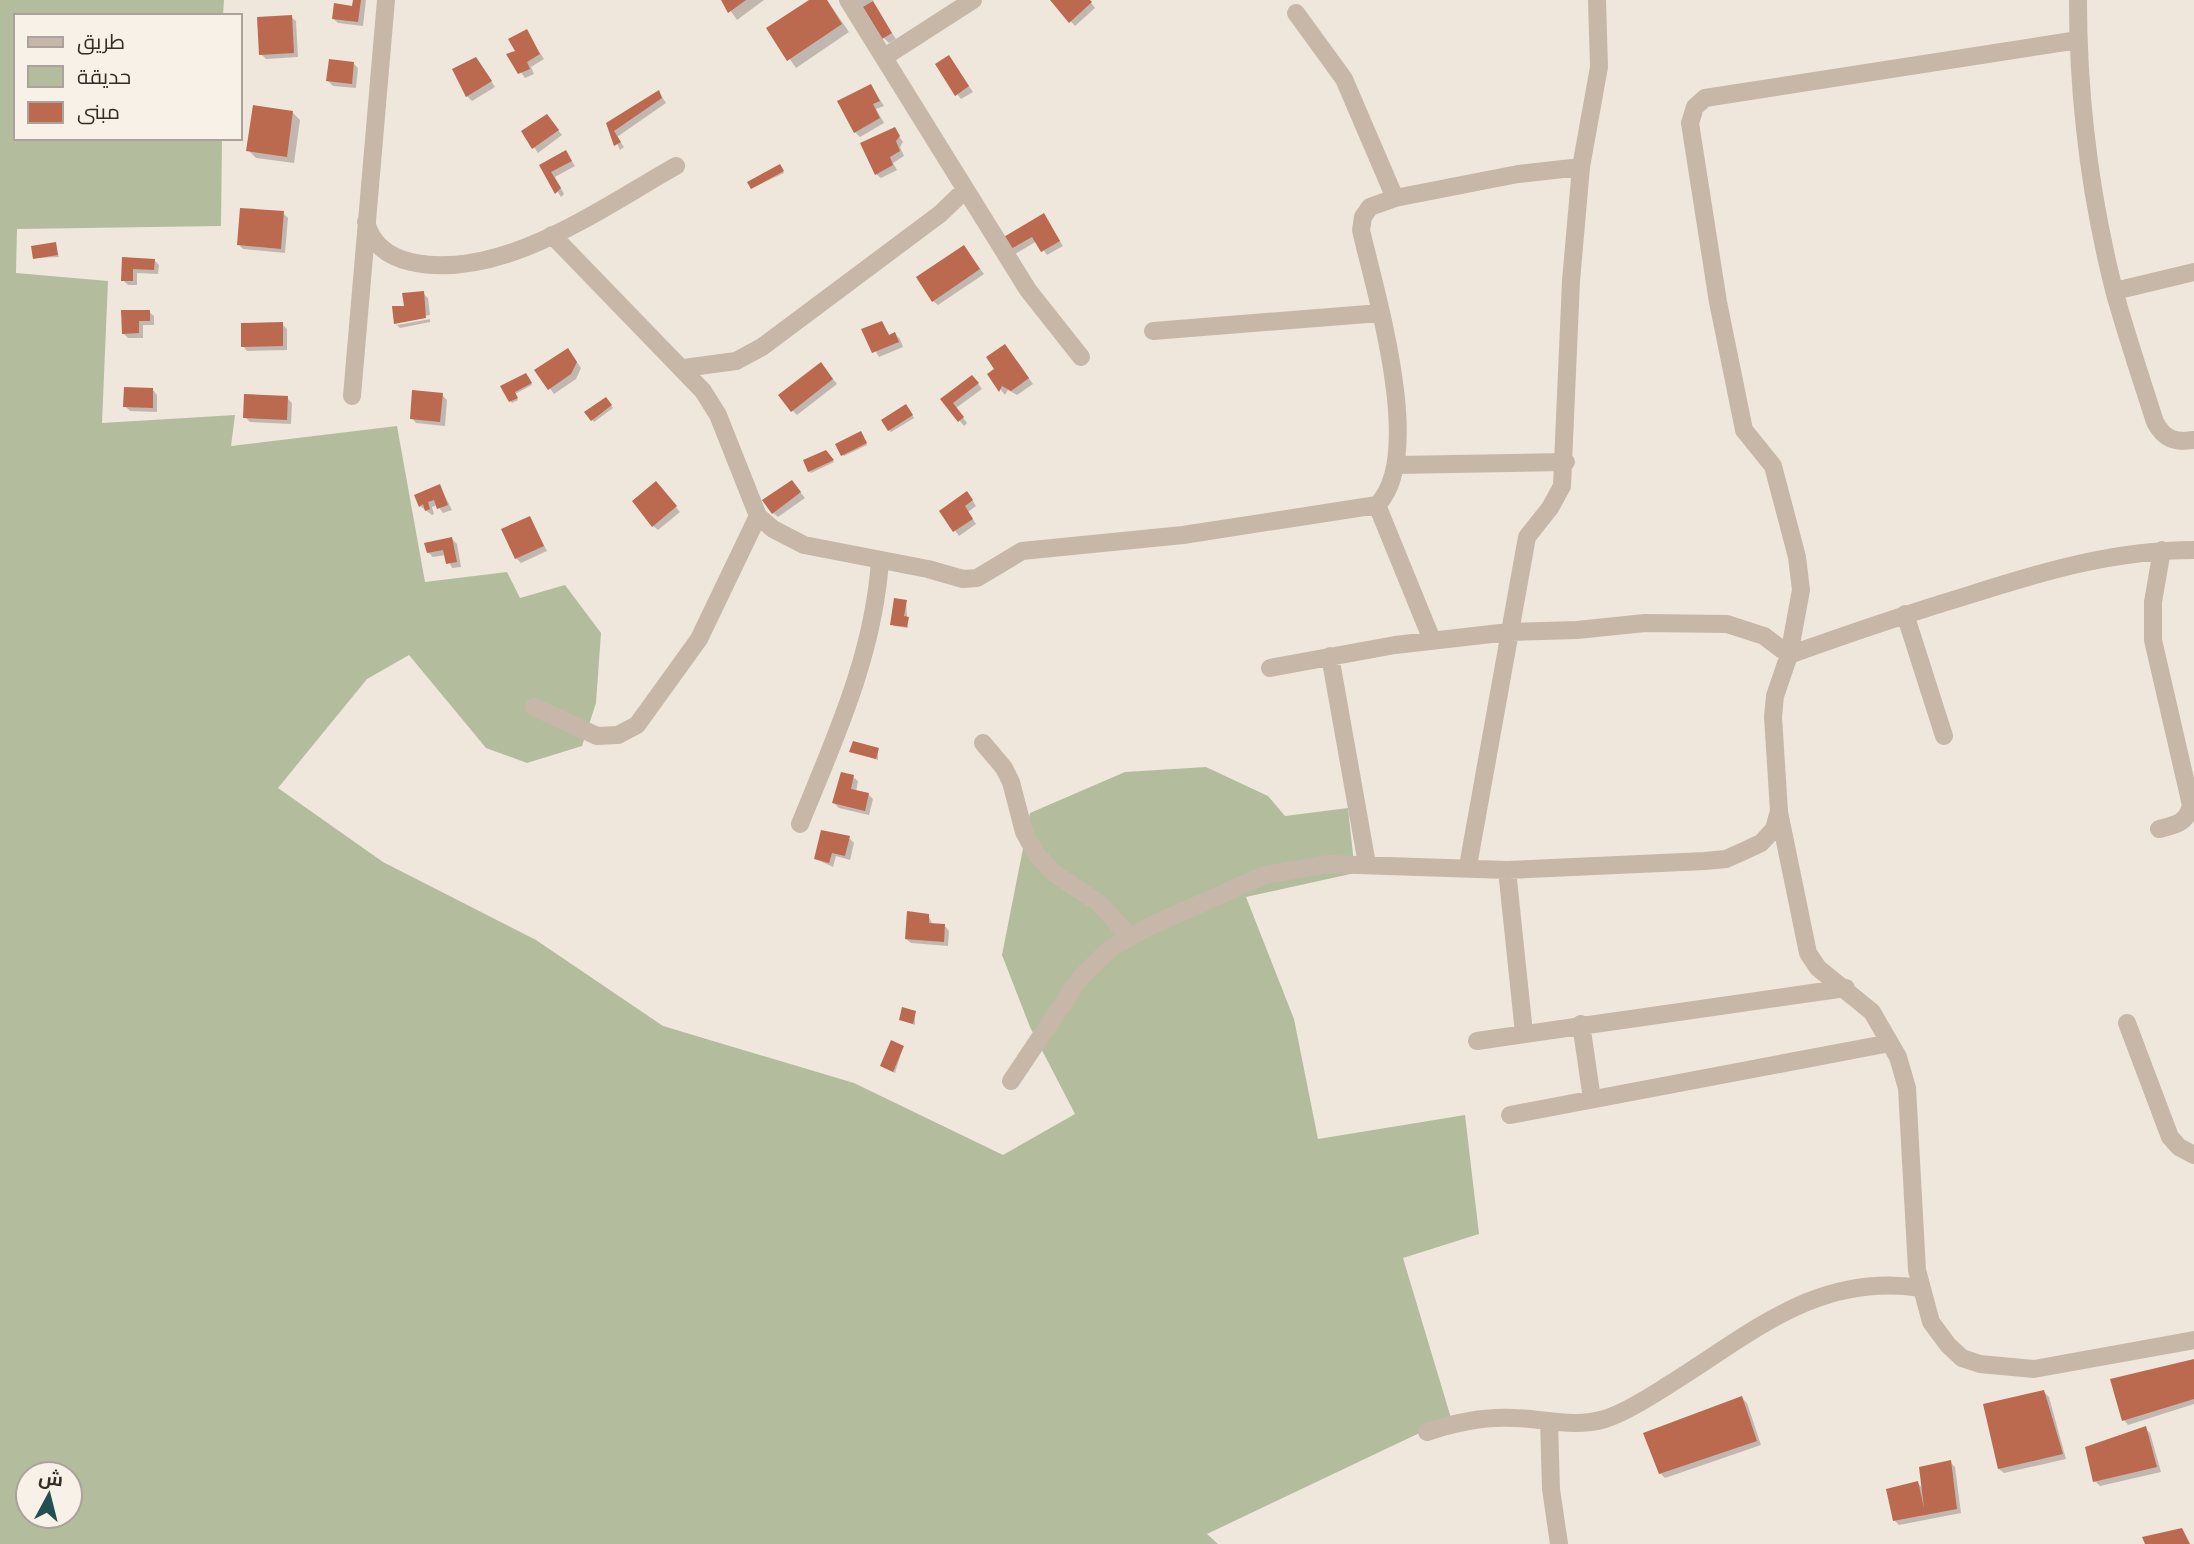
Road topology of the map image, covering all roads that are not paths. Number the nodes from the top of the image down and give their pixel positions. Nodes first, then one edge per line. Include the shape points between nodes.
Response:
1 (386, 0) edge
2 (848, 0) edge
3 (973, 0) edge
4 (1597, 0) edge
5 (2078, 0) edge
6 (1296, 13) dead end
7 (2078, 40) junction
8 (886, 56) junction
9 (676, 166) dead end
10 (1581, 167) junction
11 (964, 191) junction
12 (1395, 198) junction
13 (365, 219) junction
14 (552, 235) junction
15 (2194, 272) edge
16 (2115, 292) junction
17 (1380, 313) junction
18 (1153, 331) dead end
19 (1081, 357) dead end
20 (684, 368) junction
21 (352, 397) dead end
22 (2194, 440) edge
23 (1566, 462) junction
24 (1396, 465) junction
25 (1377, 505) junction
26 (758, 516) junction
27 (2162, 550) junction
28 (2194, 550) edge
29 (880, 560) junction
30 (1905, 614) junction
31 (1509, 632) junction
32 (1432, 640) junction
33 (1789, 655) junction
34 (1330, 656) junction
35 (1270, 668) dead end
36 (534, 707) dead end
37 (1944, 736) dead end
38 (983, 743) dead end
39 (1779, 811) junction
40 (800, 824) dead end
41 (2159, 829) dead end
42 (1367, 864) junction
43 (1468, 866) junction
44 (1507, 870) junction
45 (1129, 936) junction
46 (1846, 988) junction
47 (2127, 1023) dead end
48 (1581, 1024) junction
49 (1524, 1033) junction
50 (1477, 1041) dead end
51 (1890, 1044) junction
52 (1011, 1081) dead end
53 (1592, 1100) junction
54 (1510, 1115) dead end
55 (2194, 1155) edge
56 (1921, 1288) junction
57 (2194, 1340) edge
58 (1549, 1421) junction
59 (1427, 1432) dead end
60 (1559, 1544) edge

1 - 13 street
2 - 8 street
3 - 8 street
4 - 10 street via 1599,68
5 - 7 street
6 - 12 street via 1344,79
7 - 16 street via 2089,167
7 - 33 street via 1705,98 1695,107 1690,123 1744,430 1773,466 1797,557 1801,590
8 - 11 street
9 - 14 street
10 - 12 street
10 - 23 street via 1571,281
11 - 19 street via 1028,290
11 - 20 street via 940,214 761,347 736,361
12 - 17 street via 1370,207 1361,230
13 - 14 street via 373,238 388,254 425,265 484,262
13 - 21 street
14 - 20 street
15 - 16 street
16 - 22 street via 2155,422 2169,439
17 - 18 street
17 - 24 street via 1395,392
20 - 26 street via 718,415
23 - 24 street
23 - 31 street via 1558,496 1527,537
24 - 25 street via 1393,483
25 - 29 street via 1183,535 1022,551 977,578 963,579
25 - 32 street
26 - 29 street via 804,545
26 - 36 street via 699,639 637,725 618,735 597,736
27 - 28 street
27 - 30 street via 2097,558
27 - 41 street via 2153,602 2153,640 2191,805 2182,823
29 - 40 street via 866,653
30 - 33 street
30 - 37 street
31 - 32 street
31 - 33 street via 1645,623 1727,624 1764,636
31 - 43 street
32 - 34 street
33 - 39 street via 1773,718
34 - 35 street
34 - 42 street
38 - 45 street via 1011,782 1024,832 1036,854 1054,873 1098,903
39 - 44 street via 1773,829 1761,843 1726,859
39 - 46 street via 1808,953 1818,968
42 - 43 street
42 - 45 street via 1306,866 1265,875
43 - 44 street
44 - 49 street
45 - 52 street via 1080,978
46 - 48 street
46 - 51 street via 1872,1012
47 - 55 street via 2170,1137
48 - 49 street
48 - 53 street
49 - 50 street
51 - 53 street
51 - 56 street via 1907,1088
53 - 54 street
56 - 57 street via 1931,1322 1948,1345 1962,1358 1980,1364 2034,1369
56 - 58 street via 1865,1285 1814,1297 1621,1413 1583,1424
58 - 59 street via 1473,1419
58 - 60 street via 1550,1489

